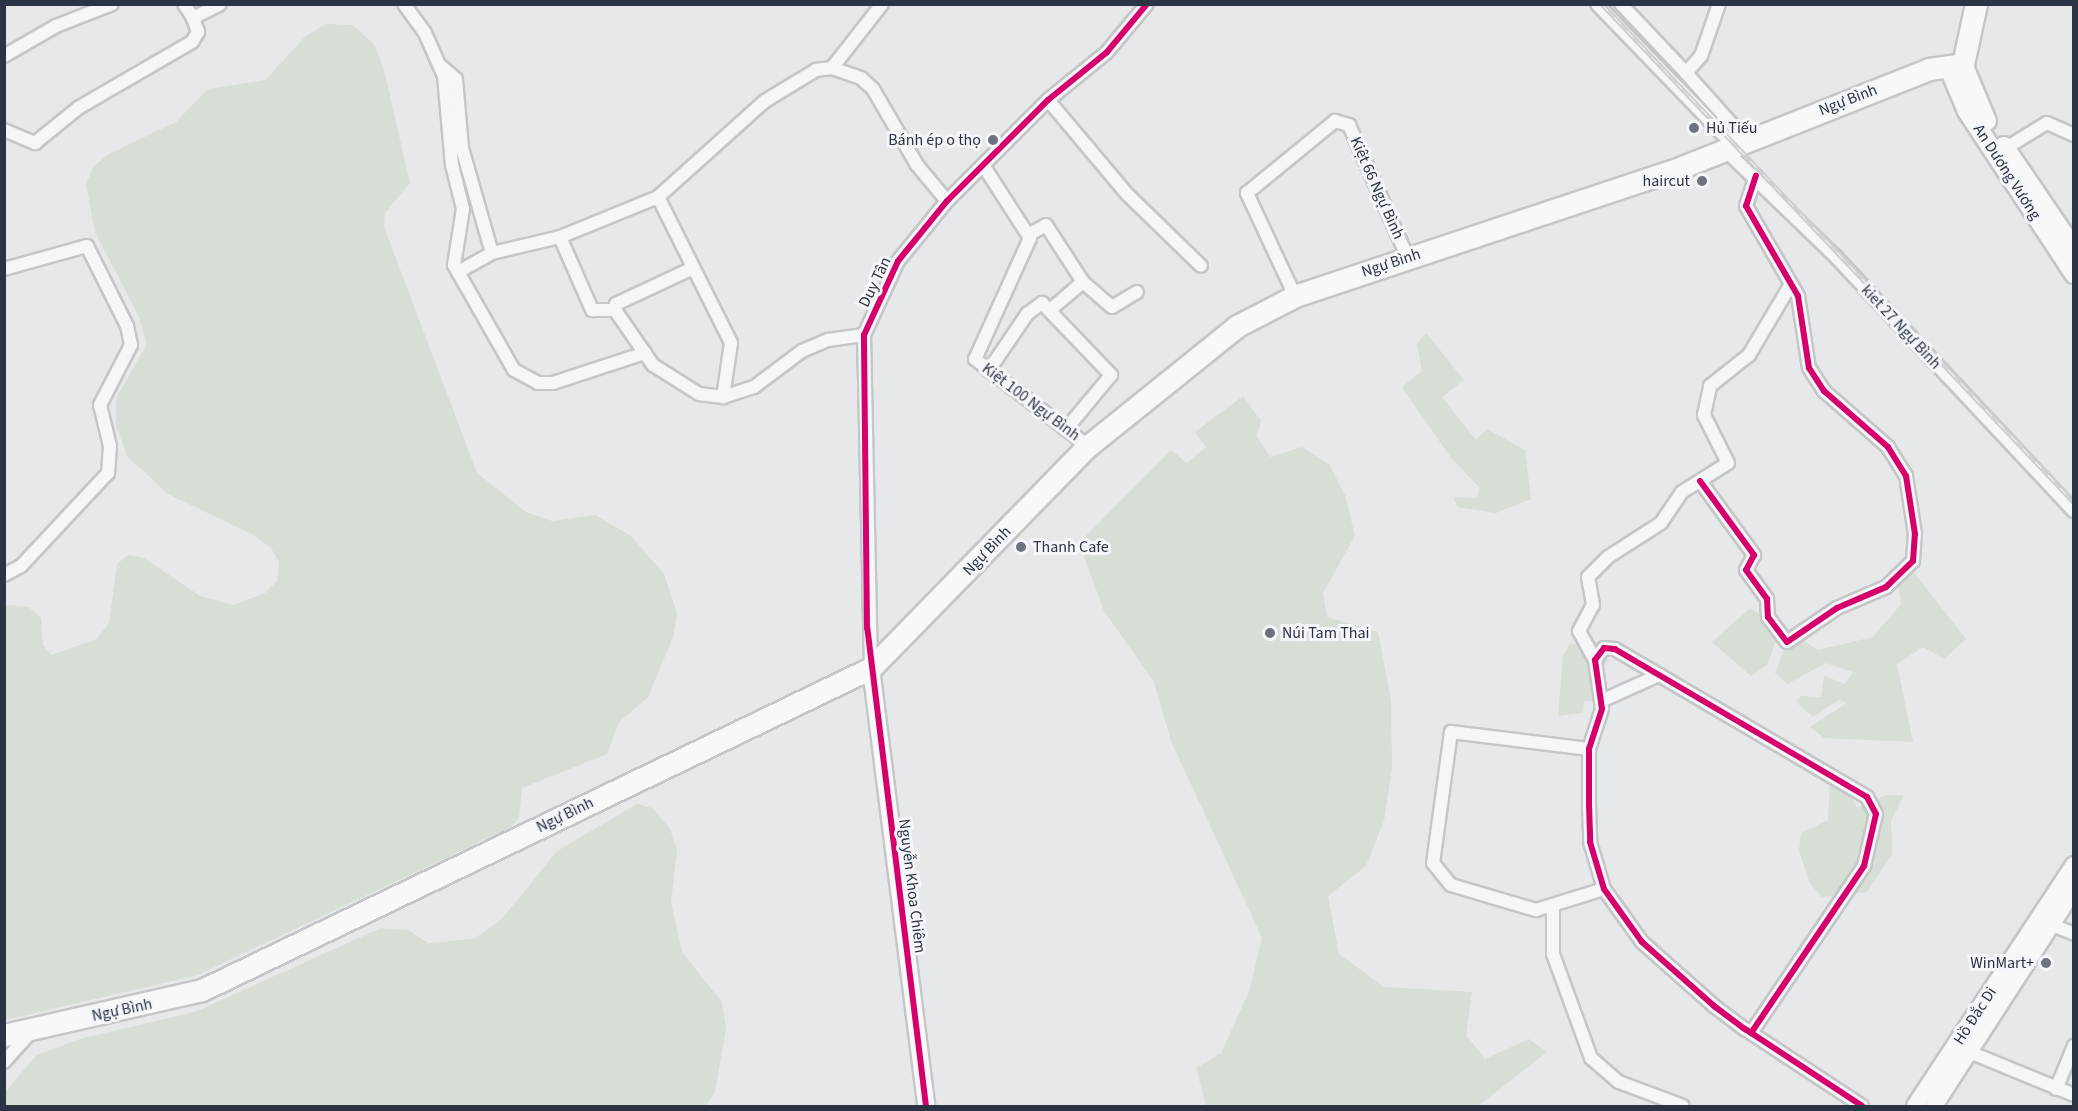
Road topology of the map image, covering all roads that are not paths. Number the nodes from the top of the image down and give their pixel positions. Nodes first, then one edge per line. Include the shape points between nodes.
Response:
1 (112, 4) edge
2 (184, 4) edge
3 (220, 4) edge
4 (404, 4) edge
5 (882, 4) edge
6 (1147, 4) edge
7 (1598, 4) edge
8 (1621, 4) edge
9 (1719, 4) edge
10 (1961, 4) edge
11 (1976, 4) edge
12 (193, 18) junction
13 (4, 56) edge
14 (1955, 65) junction
15 (442, 67) junction
16 (832, 69) junction
17 (1686, 73) junction
18 (1048, 99) junction
19 (4, 130) edge
20 (2073, 135) edge
21 (1734, 144) junction
22 (2006, 148) junction
23 (983, 165) junction
24 (1755, 177) junction
25 (658, 197) junction
26 (947, 201) junction
27 (1030, 234) junction
28 (560, 237) junction
29 (2073, 249) edge
30 (492, 253) junction
31 (1408, 258) junction
32 (1201, 266) dead end
33 (693, 268) junction
34 (4, 269) edge
35 (458, 272) junction
36 (2073, 274) edge
37 (1083, 282) junction
38 (1791, 284) junction
39 (1137, 292) dead end
40 (1295, 296) junction
41 (1050, 309) junction
42 (615, 310) junction
43 (864, 335) junction
44 (645, 353) junction
45 (989, 370) junction
46 (723, 397) junction
47 (1067, 428) junction
48 (1088, 446) junction
49 (1700, 481) junction
50 (2073, 511) edge
51 (4, 575) edge
52 (1595, 660) junction
53 (871, 668) junction
54 (1659, 675) junction
55 (1602, 701) junction
56 (1589, 749) junction
57 (2073, 865) edge
58 (1604, 889) junction
59 (2073, 890) edge
60 (1553, 907) junction
61 (2045, 922) junction
62 (2073, 934) edge
63 (1751, 1033) junction
64 (29, 1034) junction
65 (4, 1035) edge
66 (2073, 1046) edge
67 (1962, 1049) junction
68 (4, 1062) edge
69 (2056, 1089) junction
70 (2073, 1095) edge
71 (926, 1107) edge
72 (1683, 1107) edge
73 (1862, 1107) edge
74 (1915, 1107) edge
75 (1934, 1107) edge

1 - 13 street via 56,26
2 - 12 street
3 - 12 street
4 - 15 street
5 - 16 street
6 - 18 street, Duy Tân via 1107,52
7 - 21 street
8 - 17 street
9 - 17 street via 1701,56
10 - 14 highway
11 - 14 highway
12 - 19 street via 198,32 192,42 78,108 35,143
14 - 21 highway, Ngự Bình
14 - 22 main road, An Dương Vương
14 - 36 main road, An Dương Vương via 1967,111
15 - 30 street via 456,79 462,148
15 - 35 street via 452,165 463,209 453,256
16 - 25 street via 816,70 765,101
16 - 26 street via 851,73 873,89 916,165
17 - 21 street
18 - 23 street, Duy Tân
18 - 32 street via 1127,194
20 - 22 street via 2047,123
21 - 24 street, kiet 27 Ngự Bình
21 - 31 highway, Ngự Bình
22 - 29 main road, An Dương Vương
23 - 26 street, Duy Tân
23 - 27 street
24 - 38 street via 1748,213
24 - 50 street, kiet 27 Ngự Bình
25 - 28 street
25 - 33 street
26 - 43 street, Duy Tân via 898,261
27 - 37 street via 1046,225
27 - 45 street, Kiệt 100 Ngự Bình via 975,359
28 - 30 street
28 - 42 street via 592,310
30 - 35 street
31 - 40 highway, Ngự Bình
31 - 40 street, Kiệt 66 Ngự Bình via 1343,120 1247,193
33 - 42 street via 616,304
33 - 46 street via 731,343
34 - 51 street via 82,247 127,326 126,344 100,405 111,468 70,505 21,566
35 - 44 street via 504,355 526,379 553,383
37 - 39 street via 1112,307
37 - 41 street
38 - 49 street via 1749,355 1710,386 1704,415 1728,463
38 - 49 street via 1814,376 1849,416 1888,447 1906,476 1916,534 1913,561 1886,587 1837,608 1787,642 1768,617 1766,596 1746,570 1754,555
40 - 48 highway, Ngự Bình via 1237,326
41 - 45 street via 1042,303 1027,314
41 - 47 street via 1111,375
42 - 44 street
43 - 46 street via 828,340 791,358 754,387
43 - 53 street, Duy Tân
44 - 46 street via 653,365 699,394
45 - 47 street, Kiệt 100 Ngự Bình
47 - 48 street, Kiệt 100 Ngự Bình
48 - 53 highway, Ngự Bình
49 - 52 street via 1682,492 1661,523 1608,556 1588,577 1593,605 1579,631
52 - 54 street via 1604,648 1615,649
52 - 55 street
53 - 64 highway, Ngự Bình via 202,990
53 - 71 street, Nguyễn Khoa Chiêm
54 - 55 street
54 - 63 street via 1867,796 1876,814 1864,866
55 - 56 street
56 - 58 street via 1590,842
56 - 60 street via 1451,732 1432,856 1435,869 1462,889 1536,910
57 - 61 street, Hồ Đắc Di
58 - 60 street
58 - 63 street via 1642,942
59 - 61 street, Hồ Đắc Di
60 - 72 street via 1552,954 1592,1058 1619,1082
61 - 62 street
61 - 67 street, Hồ Đắc Di
63 - 73 street
64 - 65 highway, Ngự Bình
64 - 68 street
66 - 69 street
67 - 69 street
67 - 74 street, Hồ Đắc Di
67 - 75 street, Hồ Đắc Di
69 - 70 street

